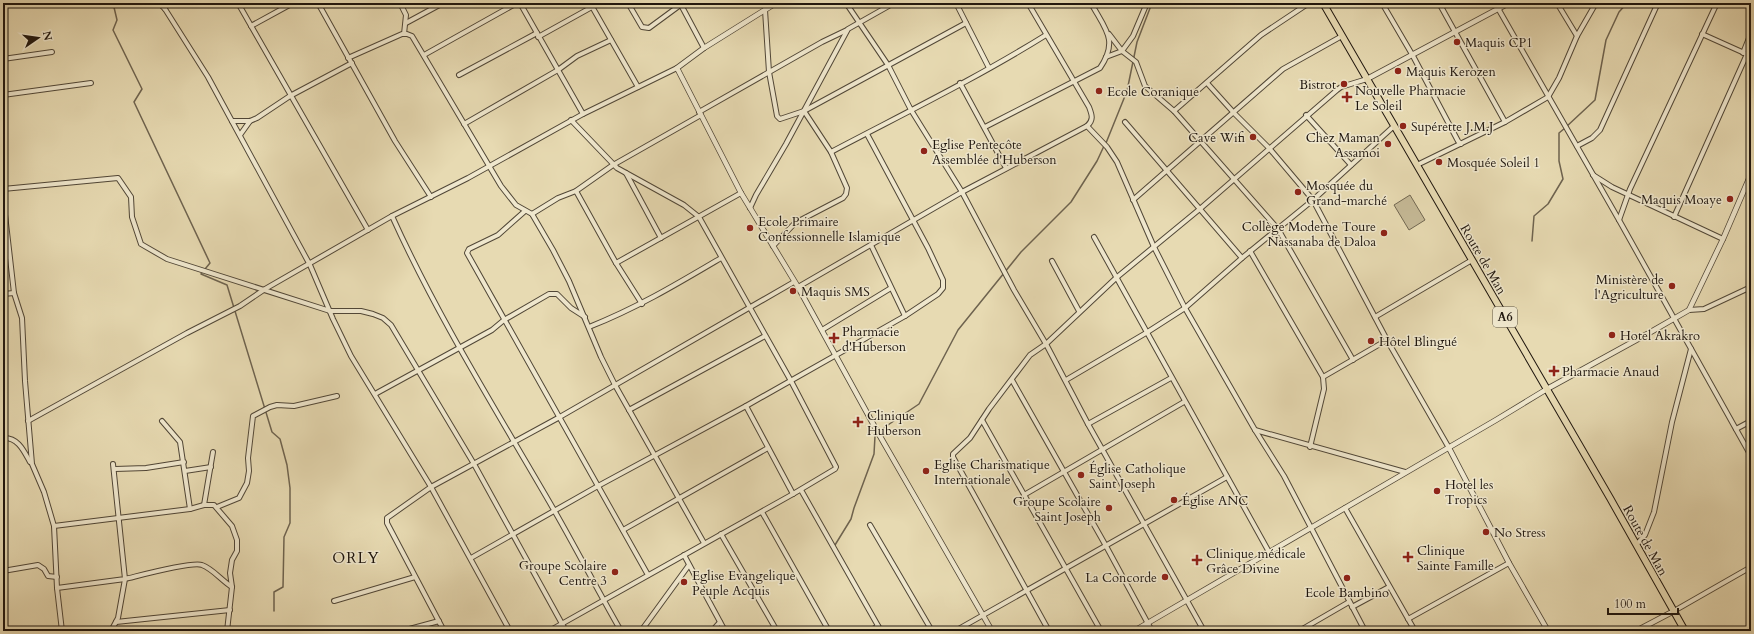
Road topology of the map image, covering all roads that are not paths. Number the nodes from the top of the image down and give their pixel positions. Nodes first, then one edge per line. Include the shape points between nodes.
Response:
1 (159, 3) edge
2 (166, 3) edge
3 (238, 3) edge
4 (293, 3) edge
5 (318, 3) edge
6 (400, 3) edge
7 (443, 3) edge
8 (518, 3) edge
9 (628, 3) edge
10 (681, 3) edge
11 (776, 3) edge
12 (846, 3) edge
13 (894, 3) edge
14 (956, 3) edge
15 (1028, 3) edge
16 (1092, 3) edge
17 (1147, 3) edge
18 (1309, 3) edge
19 (1323, 3) edge
20 (1382, 3) edge
21 (1439, 3) edge
22 (1495, 3) edge
23 (1509, 3) edge
24 (1557, 3) edge
25 (1596, 3) edge
26 (1717, 3) edge
27 (591, 5) edge
28 (1657, 5) dead end
29 (165, 9) junction
30 (1498, 9) junction
31 (765, 10) junction
32 (860, 21) junction
33 (406, 23) junction
34 (966, 23) junction
35 (251, 26) junction
36 (848, 29) junction
37 (1456, 32) junction
38 (1751, 33) edge
39 (404, 34) junction
40 (1108, 34) junction
41 (1702, 34) junction
42 (538, 35) junction
43 (1046, 35) junction
44 (1342, 36) junction
45 (1577, 36) junction
46 (611, 40) junction
47 (704, 48) junction
48 (1122, 51) junction
49 (52, 52) dead end
50 (424, 55) junction
51 (1747, 55) edge
52 (1413, 56) junction
53 (1106, 57) junction
54 (348, 58) junction
55 (3, 59) edge
56 (352, 63) junction
57 (888, 65) junction
58 (677, 68) junction
59 (989, 68) junction
60 (558, 70) junction
61 (769, 72) junction
62 (459, 75) dead end
63 (1367, 79) junction
64 (1074, 82) junction
65 (91, 83) dead end
66 (960, 83) junction
67 (1207, 83) junction
68 (638, 87) junction
69 (3, 95) edge
70 (290, 96) junction
71 (1548, 97) junction
72 (911, 110) junction
73 (804, 111) junction
74 (1174, 111) junction
75 (700, 113) junction
76 (1234, 113) junction
77 (582, 114) junction
78 (1306, 115) junction
79 (232, 120) junction
80 (571, 120) junction
81 (250, 121) junction
82 (1125, 122) dead end
83 (1505, 122) junction
84 (464, 124) junction
85 (1087, 126) junction
86 (1394, 126) junction
87 (985, 127) junction
88 (867, 134) junction
89 (240, 135) junction
90 (1199, 141) junction
91 (1461, 144) junction
92 (1577, 146) junction
93 (1269, 148) junction
94 (831, 152) junction
95 (489, 165) junction
96 (613, 165) junction
97 (1351, 165) junction
98 (1417, 165) junction
99 (1006, 168) junction
100 (1167, 170) junction
101 (625, 172) junction
102 (1592, 174) junction
103 (1751, 174) edge
104 (1234, 179) junction
105 (3, 189) edge
106 (576, 191) junction
107 (962, 192) junction
108 (741, 193) junction
109 (1628, 194) junction
110 (3, 196) edge
111 (431, 197) junction
112 (1133, 200) junction
113 (1313, 200) junction
114 (750, 208) junction
115 (1200, 208) junction
116 (525, 211) junction
117 (532, 214) junction
118 (392, 216) junction
119 (699, 217) junction
120 (1674, 217) junction
121 (913, 220) junction
122 (1619, 220) junction
123 (1278, 229) junction
124 (368, 230) junction
125 (1094, 237) dead end
126 (661, 238) junction
127 (1723, 239) junction
128 (870, 245) junction
129 (773, 246) junction
130 (1154, 247) junction
131 (1250, 251) junction
132 (721, 258) junction
133 (1242, 258) junction
134 (1472, 260) junction
135 (1052, 261) dead end
136 (616, 263) junction
137 (310, 264) junction
138 (1116, 278) junction
139 (794, 282) junction
140 (798, 287) junction
141 (1751, 287) edge
142 (891, 288) junction
143 (265, 290) junction
144 (14, 293) junction
145 (3, 294) edge
146 (642, 304) junction
147 (749, 308) junction
148 (1185, 308) junction
149 (1689, 310) junction
150 (330, 311) junction
151 (1079, 311) junction
152 (905, 316) junction
153 (585, 317) junction
154 (1375, 317) junction
155 (504, 320) junction
156 (1674, 320) junction
157 (589, 327) junction
158 (822, 330) junction
159 (1146, 333) junction
160 (765, 336) junction
161 (1387, 340) junction
162 (1046, 344) junction
163 (460, 347) junction
164 (1691, 349) junction
165 (836, 355) junction
166 (1353, 360) junction
167 (418, 370) junction
168 (1323, 377) junction
169 (1171, 378) junction
170 (1012, 380) junction
171 (1066, 380) junction
172 (791, 381) junction
173 (615, 386) junction
174 (1546, 389) junction
175 (375, 394) junction
176 (337, 396) dead end
177 (1184, 402) junction
178 (746, 406) junction
179 (629, 410) junction
180 (558, 418) junction
181 (982, 420) junction
182 (28, 421) junction
183 (162, 421) dead end
184 (1751, 421) edge
185 (1088, 424) junction
186 (1736, 429) junction
187 (1255, 430) junction
188 (3, 437) edge
189 (514, 443) junction
190 (1310, 447) junction
191 (768, 448) junction
192 (1449, 448) junction
193 (1103, 450) junction
194 (214, 452) dead end
195 (654, 455) junction
196 (1751, 456) edge
197 (184, 462) junction
198 (32, 464) junction
199 (114, 464) dead end
200 (474, 464) junction
201 (211, 467) junction
202 (115, 469) junction
203 (185, 471) junction
204 (1064, 472) junction
205 (1405, 472) junction
206 (1227, 477) junction
207 (598, 486) junction
208 (431, 487) junction
209 (801, 490) junction
210 (793, 494) junction
211 (1024, 495) junction
212 (679, 499) junction
213 (204, 505) junction
214 (217, 507) junction
215 (1345, 508) junction
216 (190, 509) junction
217 (554, 510) junction
218 (762, 512) junction
219 (119, 518) junction
220 (1145, 524) junction
221 (870, 525) dead end
222 (54, 526) junction
223 (1312, 527) junction
224 (623, 530) junction
225 (513, 534) junction
226 (722, 534) junction
227 (704, 543) junction
228 (1636, 545) junction
229 (1106, 546) junction
230 (1269, 552) junction
231 (684, 555) junction
232 (470, 558) junction
233 (1509, 563) junction
234 (689, 565) junction
235 (1751, 567) edge
236 (1067, 569) junction
237 (3, 570) edge
238 (648, 575) junction
239 (57, 577) junction
240 (415, 577) junction
241 (125, 579) junction
242 (232, 587) junction
243 (1389, 587) junction
244 (57, 588) junction
245 (1028, 590) junction
246 (603, 600) junction
247 (334, 601) dead end
248 (1188, 601) junction
249 (1349, 602) junction
250 (1352, 607) junction
251 (230, 610) junction
252 (1674, 611) junction
253 (983, 615) junction
254 (1408, 619) junction
255 (439, 621) junction
256 (116, 622) junction
257 (720, 622) junction
258 (1148, 623) junction
259 (562, 624) junction
260 (878, 626) junction
261 (18, 631) edge
262 (46, 631) edge
263 (62, 631) edge
264 (111, 631) edge
265 (227, 631) edge
266 (402, 631) edge
267 (444, 631) edge
268 (510, 631) edge
269 (549, 631) edge
270 (566, 631) edge
271 (621, 631) edge
272 (641, 631) edge
273 (712, 631) edge
274 (725, 631) edge
275 (777, 631) edge
276 (829, 631) edge
277 (870, 631) edge
278 (881, 631) edge
279 (932, 631) edge
280 (955, 631) edge
281 (992, 631) edge
282 (1049, 631) edge
283 (1101, 631) edge
284 (1134, 631) edge
285 (1152, 631) edge
286 (1204, 631) edge
287 (1299, 631) edge
288 (1365, 631) edge
289 (1414, 631) edge
290 (1548, 631) edge
291 (1636, 631) edge
292 (1685, 631) edge

1 - 29 street
2 - 29 street
3 - 35 street
4 - 35 street
5 - 54 street
6 - 33 street via 406,15
7 - 33 street
8 - 42 street
8 - 50 street
9 - 10 street via 645,28
10 - 47 street
11 - 31 street
12 - 32 street
13 - 32 street
14 - 34 street
15 - 43 street
16 - 40 street
17 - 48 street via 1133,36
18 - 67 street via 1261,35
19 - 44 highway, Route de Man / A6
20 - 52 street
21 - 37 street
22 - 30 street
23 - 30 street
24 - 45 street
25 - 45 street
26 - 41 street
27 - 42 street
27 - 46 street
28 - 92 street via 1600,130
29 - 79 street
30 - 37 street
30 - 71 street
31 - 47 street
31 - 61 street
32 - 36 street
32 - 57 street
33 - 39 street
34 - 57 street
34 - 59 street
35 - 70 street
36 - 61 street
36 - 73 street
37 - 52 street
37 - 83 street
38 - 51 street
39 - 50 street via 412,36
39 - 54 street
40 - 48 street
40 - 53 street via 1111,44
41 - 51 street
41 - 109 street
42 - 60 street
42 - 62 street
43 - 59 street
43 - 64 street
44 - 63 highway, Route de Man / A6
44 - 76 street via 1283,69
45 - 71 street
46 - 60 street via 577,56
46 - 68 street
47 - 58 street
48 - 53 street
48 - 74 street via 1136,62 1145,86
49 - 55 street
50 - 84 street
51 - 120 street
52 - 63 street
52 - 91 street
53 - 64 street via 1100,68
54 - 56 street
56 - 70 street
56 - 111 street via 394,141
57 - 72 street
57 - 73 street
58 - 68 street
58 - 75 street
59 - 66 street
60 - 77 street
60 - 84 street
61 - 73 street via 778,118
61 - 75 street
63 - 78 street via 1341,87
63 - 86 highway, Route de Man / A6
64 - 85 street via 1092,115 1092,122
64 - 87 street
65 - 69 street
66 - 72 street
66 - 87 street
67 - 74 street
67 - 76 street
68 - 77 street
70 - 81 street
70 - 124 street
71 - 83 street
71 - 92 street
72 - 88 street
72 - 107 street
73 - 94 street
73 - 114 street
74 - 90 street
75 - 96 street
75 - 108 street
76 - 90 street
76 - 93 street
77 - 80 street
78 - 93 street
78 - 97 street
79 - 81 street
79 - 89 street
80 - 95 street
80 - 96 street
81 - 89 street
82 - 100 street
83 - 91 street
84 - 95 street
85 - 99 street
85 - 112 street via 1117,162
86 - 97 street
86 - 98 highway, Route de Man / A6
87 - 99 street
88 - 94 street
88 - 121 street
89 - 137 street
90 - 100 street
90 - 104 street
91 - 98 street
92 - 102 street
93 - 104 street
93 - 113 street
94 - 129 street via 847,188 846,194 795,223
95 - 111 street
95 - 116 street via 508,197
96 - 101 street
96 - 106 street
97 - 113 street
98 - 134 highway, Route de Man / A6
99 - 107 street
100 - 112 street
100 - 115 street
101 - 119 street via 684,205
101 - 126 street
102 - 109 street
102 - 122 street
103 - 127 street
104 - 115 street
104 - 123 street
105 - 143 street via 118,178 130,197 132,217 142,244 167,259
106 - 117 street via 558,198
106 - 136 street
107 - 121 street
107 - 162 street
108 - 114 street
108 - 119 street
109 - 120 street
109 - 122 street
110 - 144 street
111 - 118 street
112 - 130 street
113 - 123 street
113 - 154 street
114 - 129 street
115 - 130 street
115 - 133 street
116 - 117 street
116 - 155 street via 498,235 467,251 470,261
117 - 153 street via 569,281
118 - 124 street
118 - 163 street via 419,275
119 - 126 street
119 - 132 street
120 - 127 street
121 - 128 street
121 - 152 street via 944,280 943,288 938,294
122 - 156 street
123 - 131 street
123 - 166 street
124 - 137 street
125 - 138 street
126 - 136 street
127 - 149 street
128 - 140 street
128 - 142 street
129 - 139 street
130 - 138 street
130 - 148 street
131 - 133 street
131 - 168 street
132 - 146 street
132 - 147 street
133 - 148 street
134 - 154 street
134 - 174 highway, Route de Man / A6
135 - 151 street
136 - 146 street
137 - 143 street
137 - 150 street
138 - 151 street
138 - 159 street
139 - 140 street
139 - 147 street
140 - 158 street
141 - 149 street via 1704,309
142 - 152 street
142 - 158 street
143 - 150 street
143 - 182 street
144 - 145 street
144 - 182 street via 22,318
146 - 157 street
147 - 160 street
147 - 173 street
148 - 159 street
148 - 187 street
149 - 156 street
150 - 167 street via 361,311 383,318 391,325
150 - 175 street via 351,356
151 - 162 street
152 - 165 street
153 - 155 street via 553,293
153 - 157 street
154 - 161 street
155 - 163 street via 492,330
155 - 180 street
156 - 164 street
156 - 174 street
157 - 173 street
158 - 165 street
159 - 169 street
159 - 171 street
160 - 172 street
160 - 179 street
161 - 166 street
161 - 192 street
162 - 170 street via 1030,355
162 - 171 street
163 - 167 street
163 - 189 street
164 - 186 street
164 - 228 street via 1672,422 1654,512 1645,535
165 - 172 street
165 - 253 street
166 - 168 street
167 - 175 street
167 - 200 street
168 - 190 street via 1324,389
169 - 177 street
169 - 185 street
170 - 181 street
170 - 204 street
171 - 185 street
172 - 178 street
172 - 209 street via 836,466 835,470
173 - 179 street
173 - 180 street
174 - 192 street
174 - 228 highway, Route de Man / A6
175 - 208 street
176 - 214 street via 294,406 277,405 253,416 247,483 239,498
177 - 193 street
177 - 206 street
178 - 191 street
178 - 195 street
179 - 195 street
180 - 189 street
180 - 207 street
181 - 211 street
181 - 245 street via 970,438 955,451 953,457
182 - 198 street
183 - 197 street via 180,442
184 - 186 street
185 - 193 street
186 - 196 street
187 - 190 street
187 - 223 street
188 - 198 street via 18,442
189 - 200 street
189 - 217 street
190 - 205 street
191 - 210 street
191 - 212 street
192 - 205 street
192 - 233 street
193 - 204 street
193 - 220 street
194 - 201 street
195 - 207 street
195 - 212 street
197 - 202 street via 146,468
197 - 203 street
198 - 222 street
199 - 202 street
200 - 208 street
200 - 225 street
201 - 203 street
201 - 213 street
202 - 219 street
203 - 216 street
204 - 211 street
204 - 229 street
205 - 215 street
206 - 220 street
206 - 230 street
207 - 217 street
207 - 224 street
208 - 232 street
208 - 240 street via 387,518 387,523
209 - 210 street
209 - 260 street
210 - 218 street
211 - 236 street
212 - 224 street
212 - 227 street
213 - 214 street via 211,504
213 - 216 street
214 - 242 street via 232,526 237,540 237,550 230,573
215 - 223 street
215 - 243 street
216 - 219 street
217 - 225 street
217 - 246 street
218 - 226 street
218 - 276 street
219 - 222 street
219 - 241 street
220 - 229 street
220 - 248 street
221 - 279 street
222 - 239 street
223 - 230 street
223 - 249 street
224 - 238 street
225 - 232 street
225 - 259 street
226 - 227 street
226 - 275 street
227 - 231 street
228 - 252 highway, Route de Man / A6
229 - 236 street
229 - 258 street
230 - 248 street
231 - 234 street
231 - 238 street
232 - 268 street
233 - 254 street
233 - 290 street
234 - 257 street
234 - 272 street
235 - 252 street
236 - 245 street
236 - 283 street
237 - 239 street via 38,565 48,576
238 - 246 street
239 - 244 street
240 - 247 street
240 - 255 street
241 - 242 street via 200,564
241 - 244 street
241 - 256 street
242 - 251 street
243 - 250 street
243 - 254 street
244 - 263 street
245 - 253 street
245 - 282 street
246 - 259 street
246 - 271 street
248 - 258 street
248 - 286 street
249 - 250 street
249 - 287 street
250 - 288 street
251 - 256 street
251 - 265 street
252 - 291 street
252 - 292 highway, Route de Man / A6
253 - 280 street
253 - 281 street
254 - 289 street
255 - 266 street
255 - 267 street
256 - 264 street
257 - 273 street
257 - 274 street
258 - 284 street
258 - 285 street
259 - 269 street
259 - 270 street
260 - 277 street
260 - 278 street
261 - 262 street

